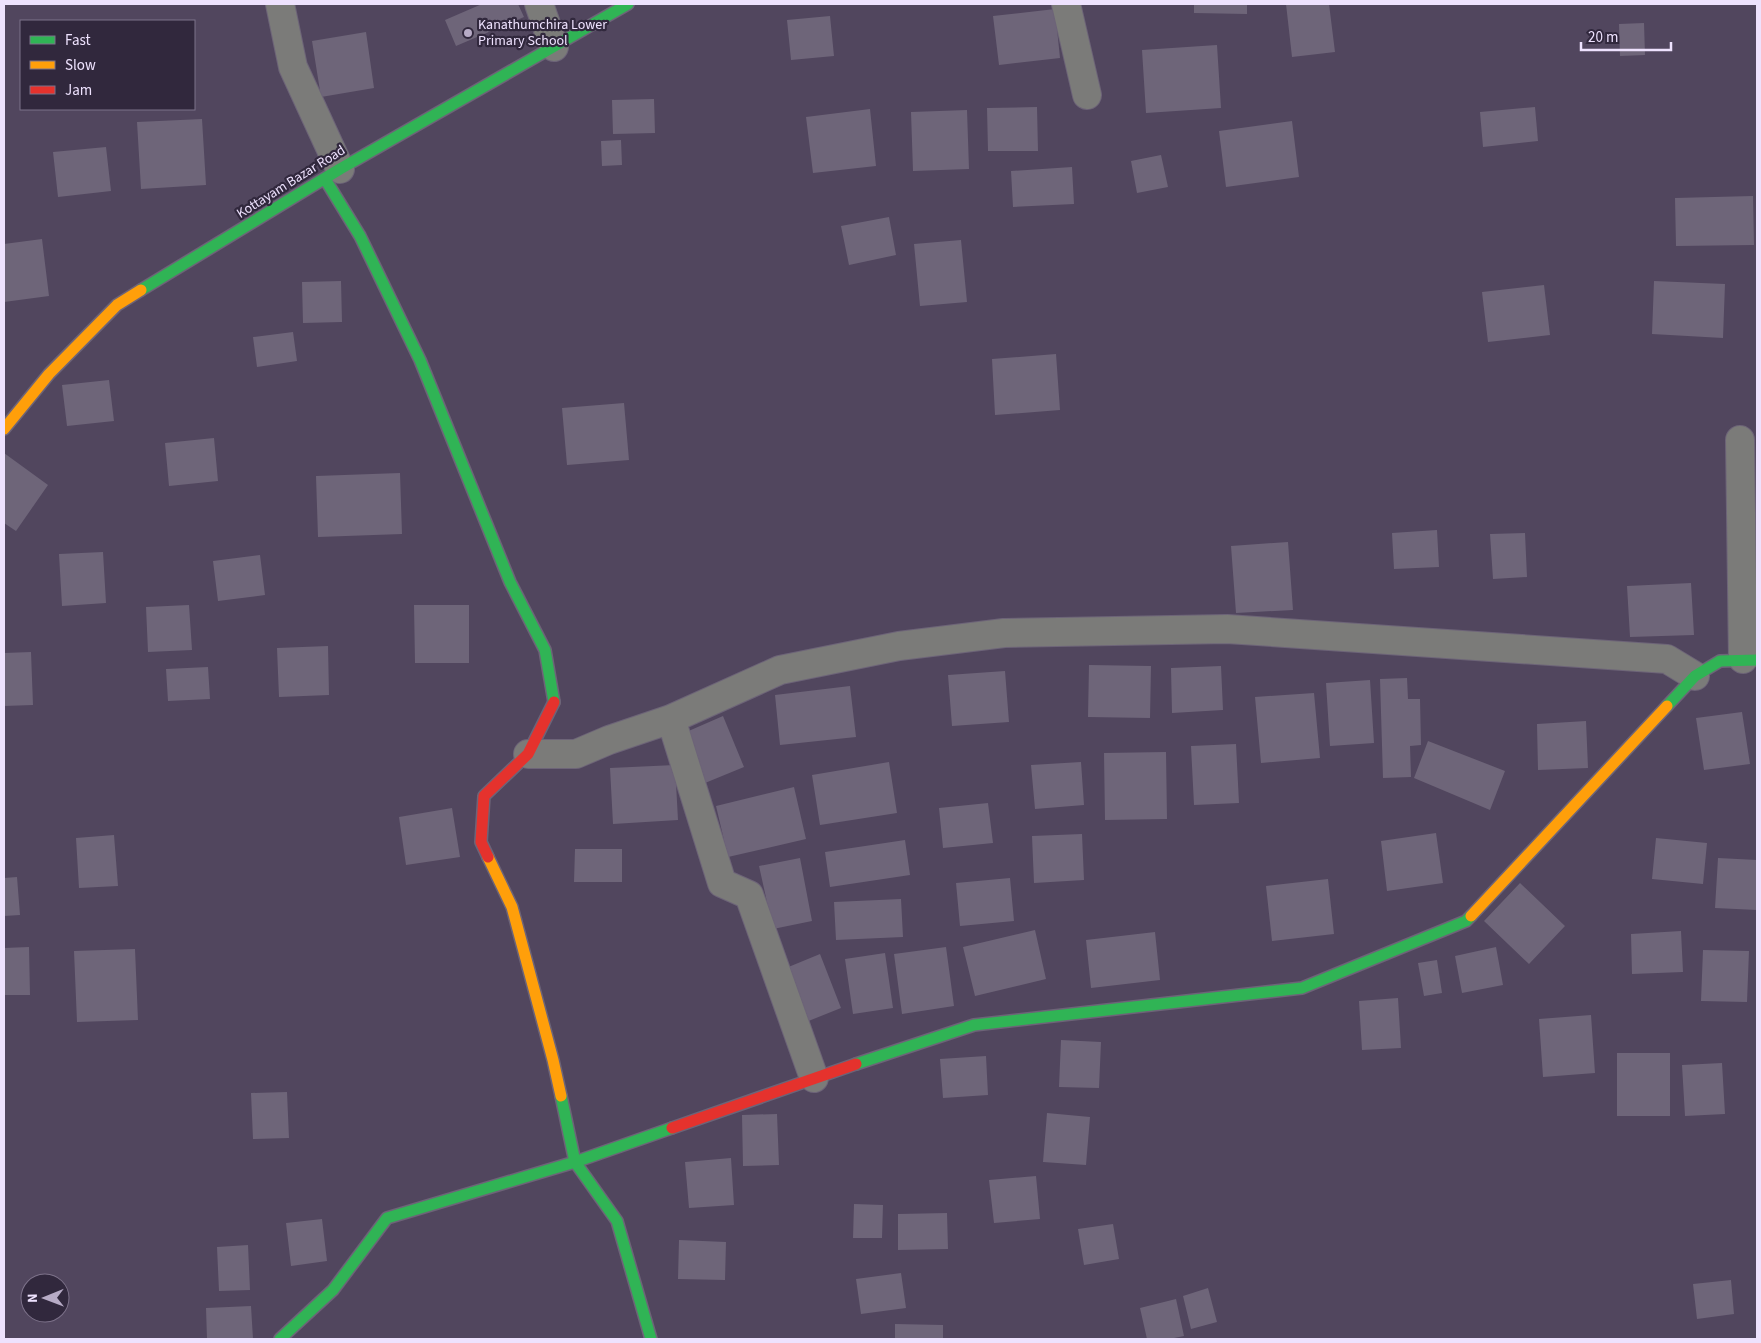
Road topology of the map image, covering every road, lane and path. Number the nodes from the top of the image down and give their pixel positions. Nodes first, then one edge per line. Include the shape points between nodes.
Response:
1 (280, 4) edge
2 (539, 4) edge
3 (628, 4) edge
4 (1066, 4) edge
5 (554, 47) junction
6 (1086, 96) dead end
7 (332, 174) junction
8 (4, 429) edge
9 (1740, 440) dead end
10 (1750, 660) edge
11 (1695, 676) junction
12 (671, 720) junction
13 (528, 754) junction
14 (814, 1078) junction
15 (575, 1162) junction
16 (280, 1339) edge
17 (651, 1339) edge

1 - 7 street via 293,67
2 - 5 street
3 - 5 street, Kottayam Bazar Road
4 - 6 street
5 - 7 street, Kottayam Bazar Road
7 - 8 street, Kottayam Bazar Road via 117,305 49,374
7 - 13 street via 420,360 510,582 545,650 554,701
9 - 10 street
10 - 11 street via 1720,661
11 - 12 street via 1668,659 1227,630 1004,633 899,646 780,670
11 - 14 street via 1466,921 1302,988 974,1025
12 - 13 street via 576,754
12 - 14 street via 722,883 750,895
13 - 15 street via 484,796 481,842 512,906 553,1060
14 - 15 street
15 - 16 street via 387,1218 333,1290
15 - 17 street via 617,1221

